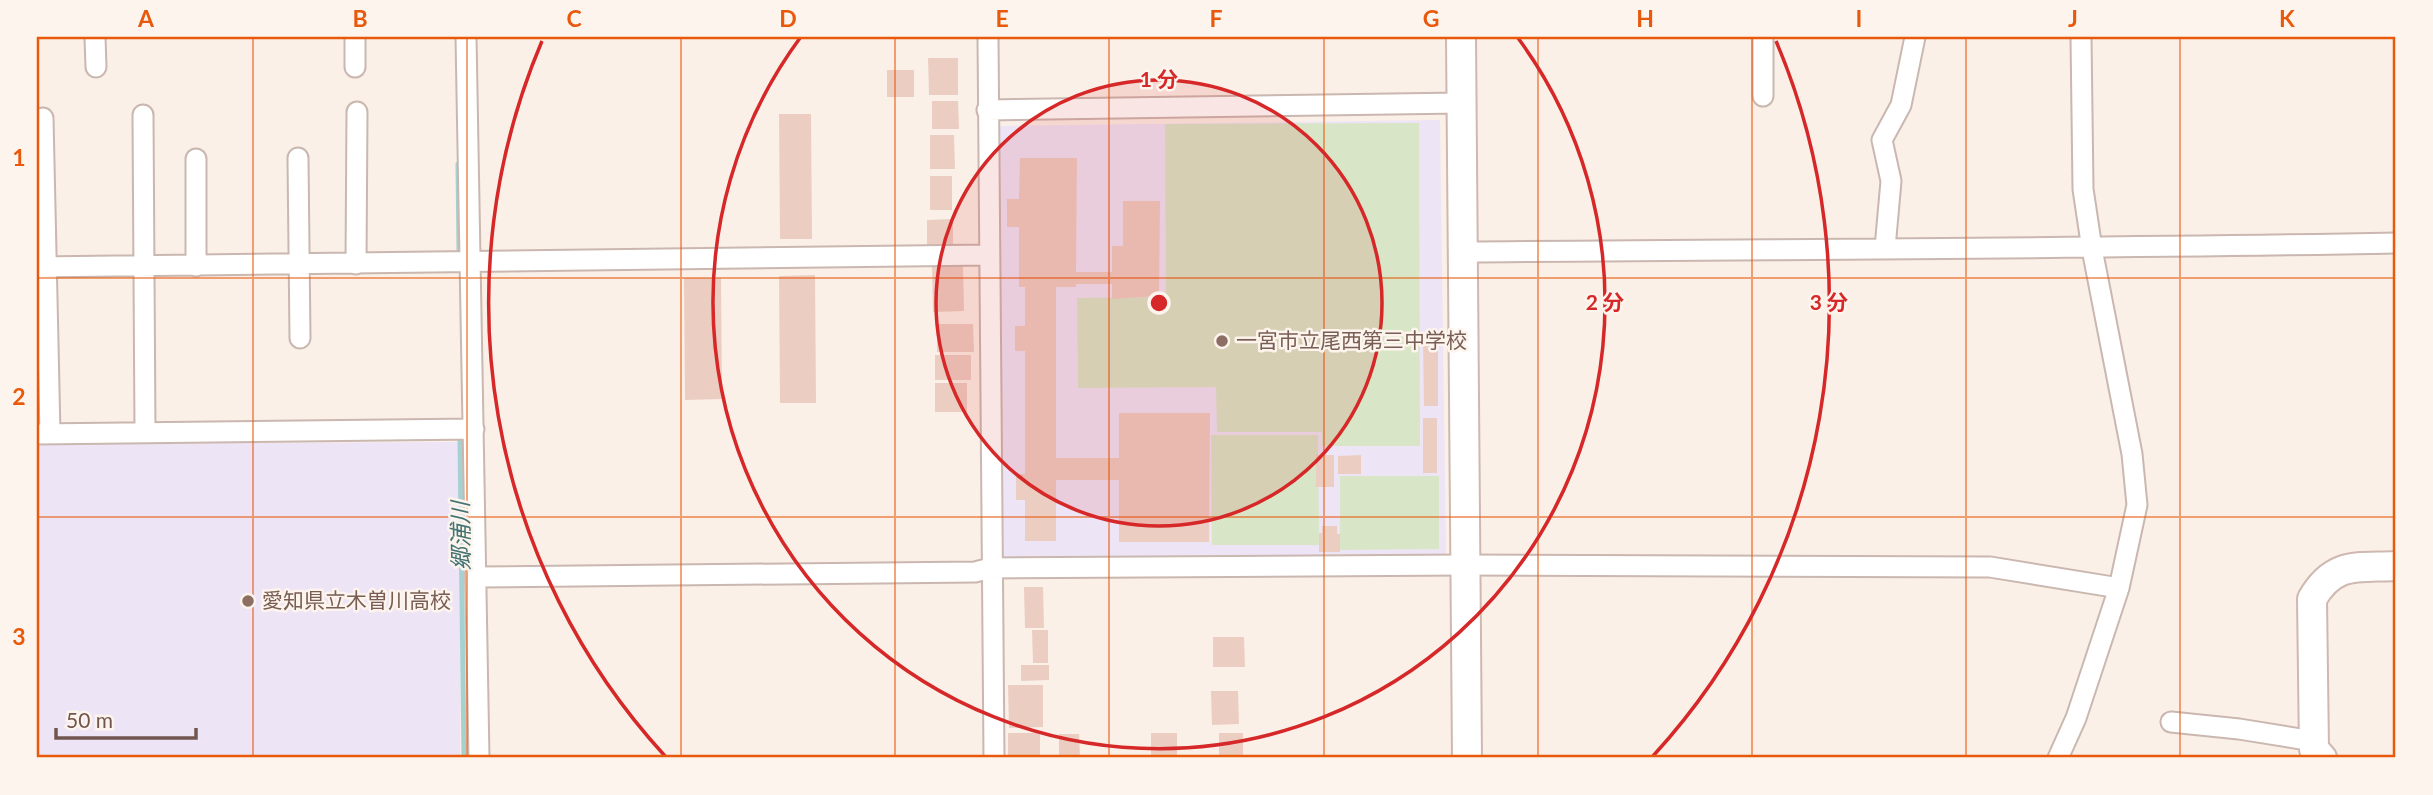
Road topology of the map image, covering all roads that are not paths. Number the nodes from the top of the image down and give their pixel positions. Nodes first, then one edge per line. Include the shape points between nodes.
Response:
1 (95, 37) edge
2 (355, 37) edge
3 (466, 37) edge
4 (988, 37) edge
5 (1461, 37) edge
6 (1763, 37) edge
7 (1915, 37) edge
8 (2081, 37) edge
9 (96, 67) dead end
10 (355, 67) dead end
11 (1763, 96) dead end
12 (1461, 103) junction
13 (988, 110) junction
14 (357, 112) dead end
15 (143, 115) dead end
16 (43, 118) dead end
17 (298, 158) dead end
18 (196, 159) dead end
19 (2396, 243) edge
20 (1885, 248) junction
21 (2092, 249) junction
22 (1463, 252) junction
23 (988, 255) junction
24 (471, 262) junction
25 (356, 264) junction
26 (298, 265) junction
27 (146, 266) junction
28 (196, 266) junction
29 (42, 267) edge
30 (300, 338) dead end
31 (474, 429) junction
32 (145, 432) junction
33 (43, 434) edge
34 (1465, 565) junction
35 (2396, 566) edge
36 (991, 568) junction
37 (477, 577) junction
38 (2119, 588) junction
39 (2171, 722) dead end
40 (2318, 750) edge
41 (480, 758) edge
42 (994, 758) edge
43 (1467, 758) edge
44 (2058, 758) edge

1 - 9 street
2 - 10 street
3 - 24 street
4 - 13 street
5 - 12 street
6 - 11 street
7 - 20 street via 1901,105 1882,140 1891,181
8 - 21 street via 2084,189
12 - 13 street
12 - 22 street
13 - 23 street
14 - 25 street
15 - 27 street
16 - 29 street
17 - 26 street
18 - 28 street
19 - 21 street
20 - 21 street
20 - 22 street
21 - 38 street via 2132,454 2137,505
22 - 34 street
23 - 24 street
23 - 36 street
24 - 25 street
24 - 31 street
25 - 26 street
26 - 28 street
26 - 30 street
27 - 28 street
27 - 29 street
27 - 32 street
29 - 33 street
31 - 32 street
31 - 37 street
32 - 33 street
34 - 36 street
34 - 38 street via 1990,567
34 - 43 street
35 - 40 street via 2344,568 2322,581 2312,599
36 - 37 street via 975,572
36 - 42 street
37 - 41 street
38 - 44 street
39 - 40 street via 2239,729

